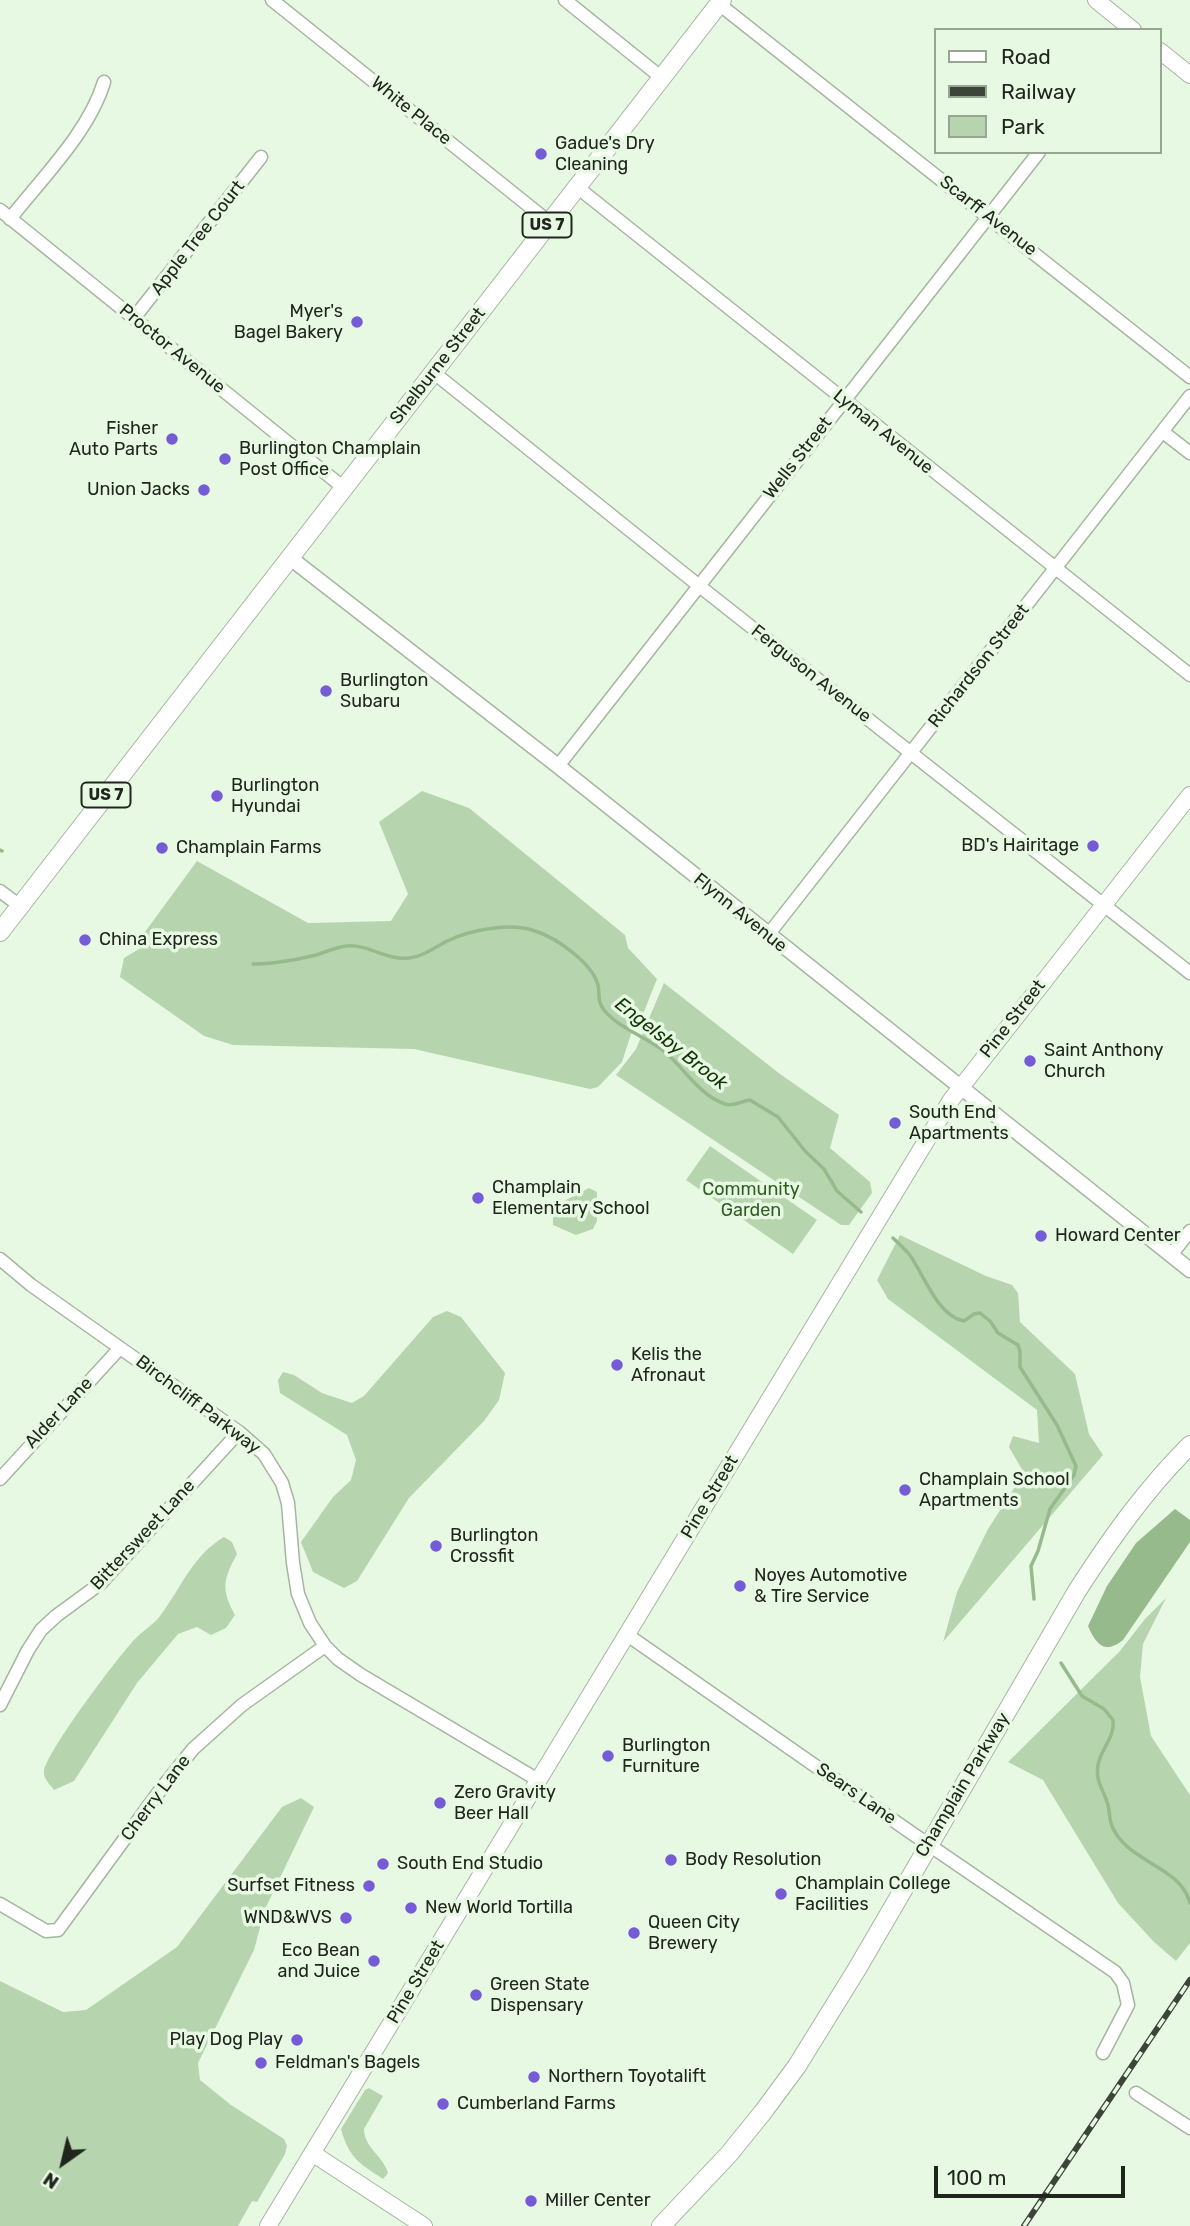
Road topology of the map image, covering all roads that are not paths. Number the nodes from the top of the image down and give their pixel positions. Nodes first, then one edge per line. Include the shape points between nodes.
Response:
1 (272, 0) edge
2 (565, 0) edge
3 (1096, 0) edge
4 (721, 2) edge
5 (1131, 28) edge
6 (1162, 53) edge
7 (1190, 75) edge
8 (662, 78) junction
9 (104, 82) dead end
10 (1037, 154) edge
11 (261, 157) dead end
12 (577, 187) junction
13 (5, 214) edge
14 (989, 216) junction
15 (549, 222) junction
16 (134, 318) junction
17 (433, 372) junction
18 (1190, 377) edge
19 (1190, 396) edge
20 (844, 401) junction
21 (1163, 432) junction
22 (1190, 453) edge
23 (344, 488) junction
24 (289, 557) junction
25 (1055, 569) junction
26 (698, 585) junction
27 (1190, 675) edge
28 (910, 753) junction
29 (558, 765) junction
30 (1190, 795) edge
31 (0, 891) edge
32 (1104, 904) junction
33 (20, 906) junction
34 (0, 932) edge
35 (768, 935) junction
36 (1190, 973) edge
37 (960, 1087) junction
38 (1190, 1231) edge
39 (1171, 1255) junction
40 (1, 1262) edge
41 (1190, 1270) edge
42 (120, 1348) junction
43 (239, 1432) junction
44 (1190, 1445) edge
45 (0, 1479) edge
46 (626, 1634) junction
47 (325, 1646) junction
48 (0, 1705) edge
49 (538, 1780) junction
50 (928, 1844) junction
51 (0, 1904) edge
52 (1103, 2053) dead end
53 (1136, 2093) dead end
54 (1190, 2128) edge
55 (312, 2153) junction
56 (268, 2226) edge
57 (424, 2226) edge
58 (661, 2226) edge

1 - 15 street, White Place
2 - 8 street
3 - 5 main road
4 - 8 main road, Shelburne Street / US 7
4 - 14 street, Scarff Avenue
6 - 7 main road
8 - 12 main road, Shelburne Street / US 7
9 - 13 street via 84,124
10 - 14 street, Wells Street
11 - 16 street, Apple Tree Court
12 - 15 main road, Shelburne Street / US 7
12 - 20 street, Lyman Avenue
13 - 16 street, Proctor Avenue
14 - 18 street, Scarff Avenue
14 - 20 street, Wells Street
15 - 17 main road, Shelburne Street / US 7
16 - 23 street, Proctor Avenue
17 - 23 main road, Shelburne Street / US 7
17 - 26 street, Ferguson Avenue
19 - 21 street, Richardson Street
20 - 25 street, Lyman Avenue
20 - 26 street, Wells Street
21 - 22 street
21 - 25 street, Richardson Street
23 - 24 main road, Shelburne Street / US 7
24 - 29 street, Flynn Avenue
24 - 33 main road, Shelburne Street / US 7
25 - 27 street, Lyman Avenue
25 - 28 street, Richardson Street
26 - 28 street, Ferguson Avenue
26 - 29 street, Wells Street
28 - 32 street, Ferguson Avenue
28 - 35 street, Richardson Street
29 - 35 street, Flynn Avenue
30 - 32 main road, Pine Street
31 - 33 street
32 - 36 street, Ferguson Avenue
32 - 37 main road, Pine Street
33 - 34 main road, Shelburne Street / US 7
35 - 37 street, Flynn Avenue
37 - 39 street, Flynn Avenue
37 - 46 main road, Pine Street
38 - 39 street
39 - 41 street, Flynn Avenue
40 - 42 street, Birchcliff Parkway
42 - 43 street, Birchcliff Parkway
42 - 45 street, Alder Lane
43 - 47 street, Birchcliff Parkway via 264,1454 282,1483 298,1594
43 - 48 street, Bittersweet Lane via 101,1583 41,1630
44 - 50 main road, Champlain Parkway via 1114,1533
46 - 49 main road, Pine Street
46 - 50 street, Sears Lane
47 - 49 street, Birchcliff Parkway via 361,1675
47 - 51 street, Cherry Lane via 242,1705 193,1749 58,1930 46,1931
49 - 55 main road, Pine Street
50 - 52 street, Sears Lane via 1115,1972 1128,2005
50 - 58 main road, Champlain Parkway via 797,2066 729,2154
53 - 54 street
55 - 56 main road, Pine Street
55 - 57 main road

